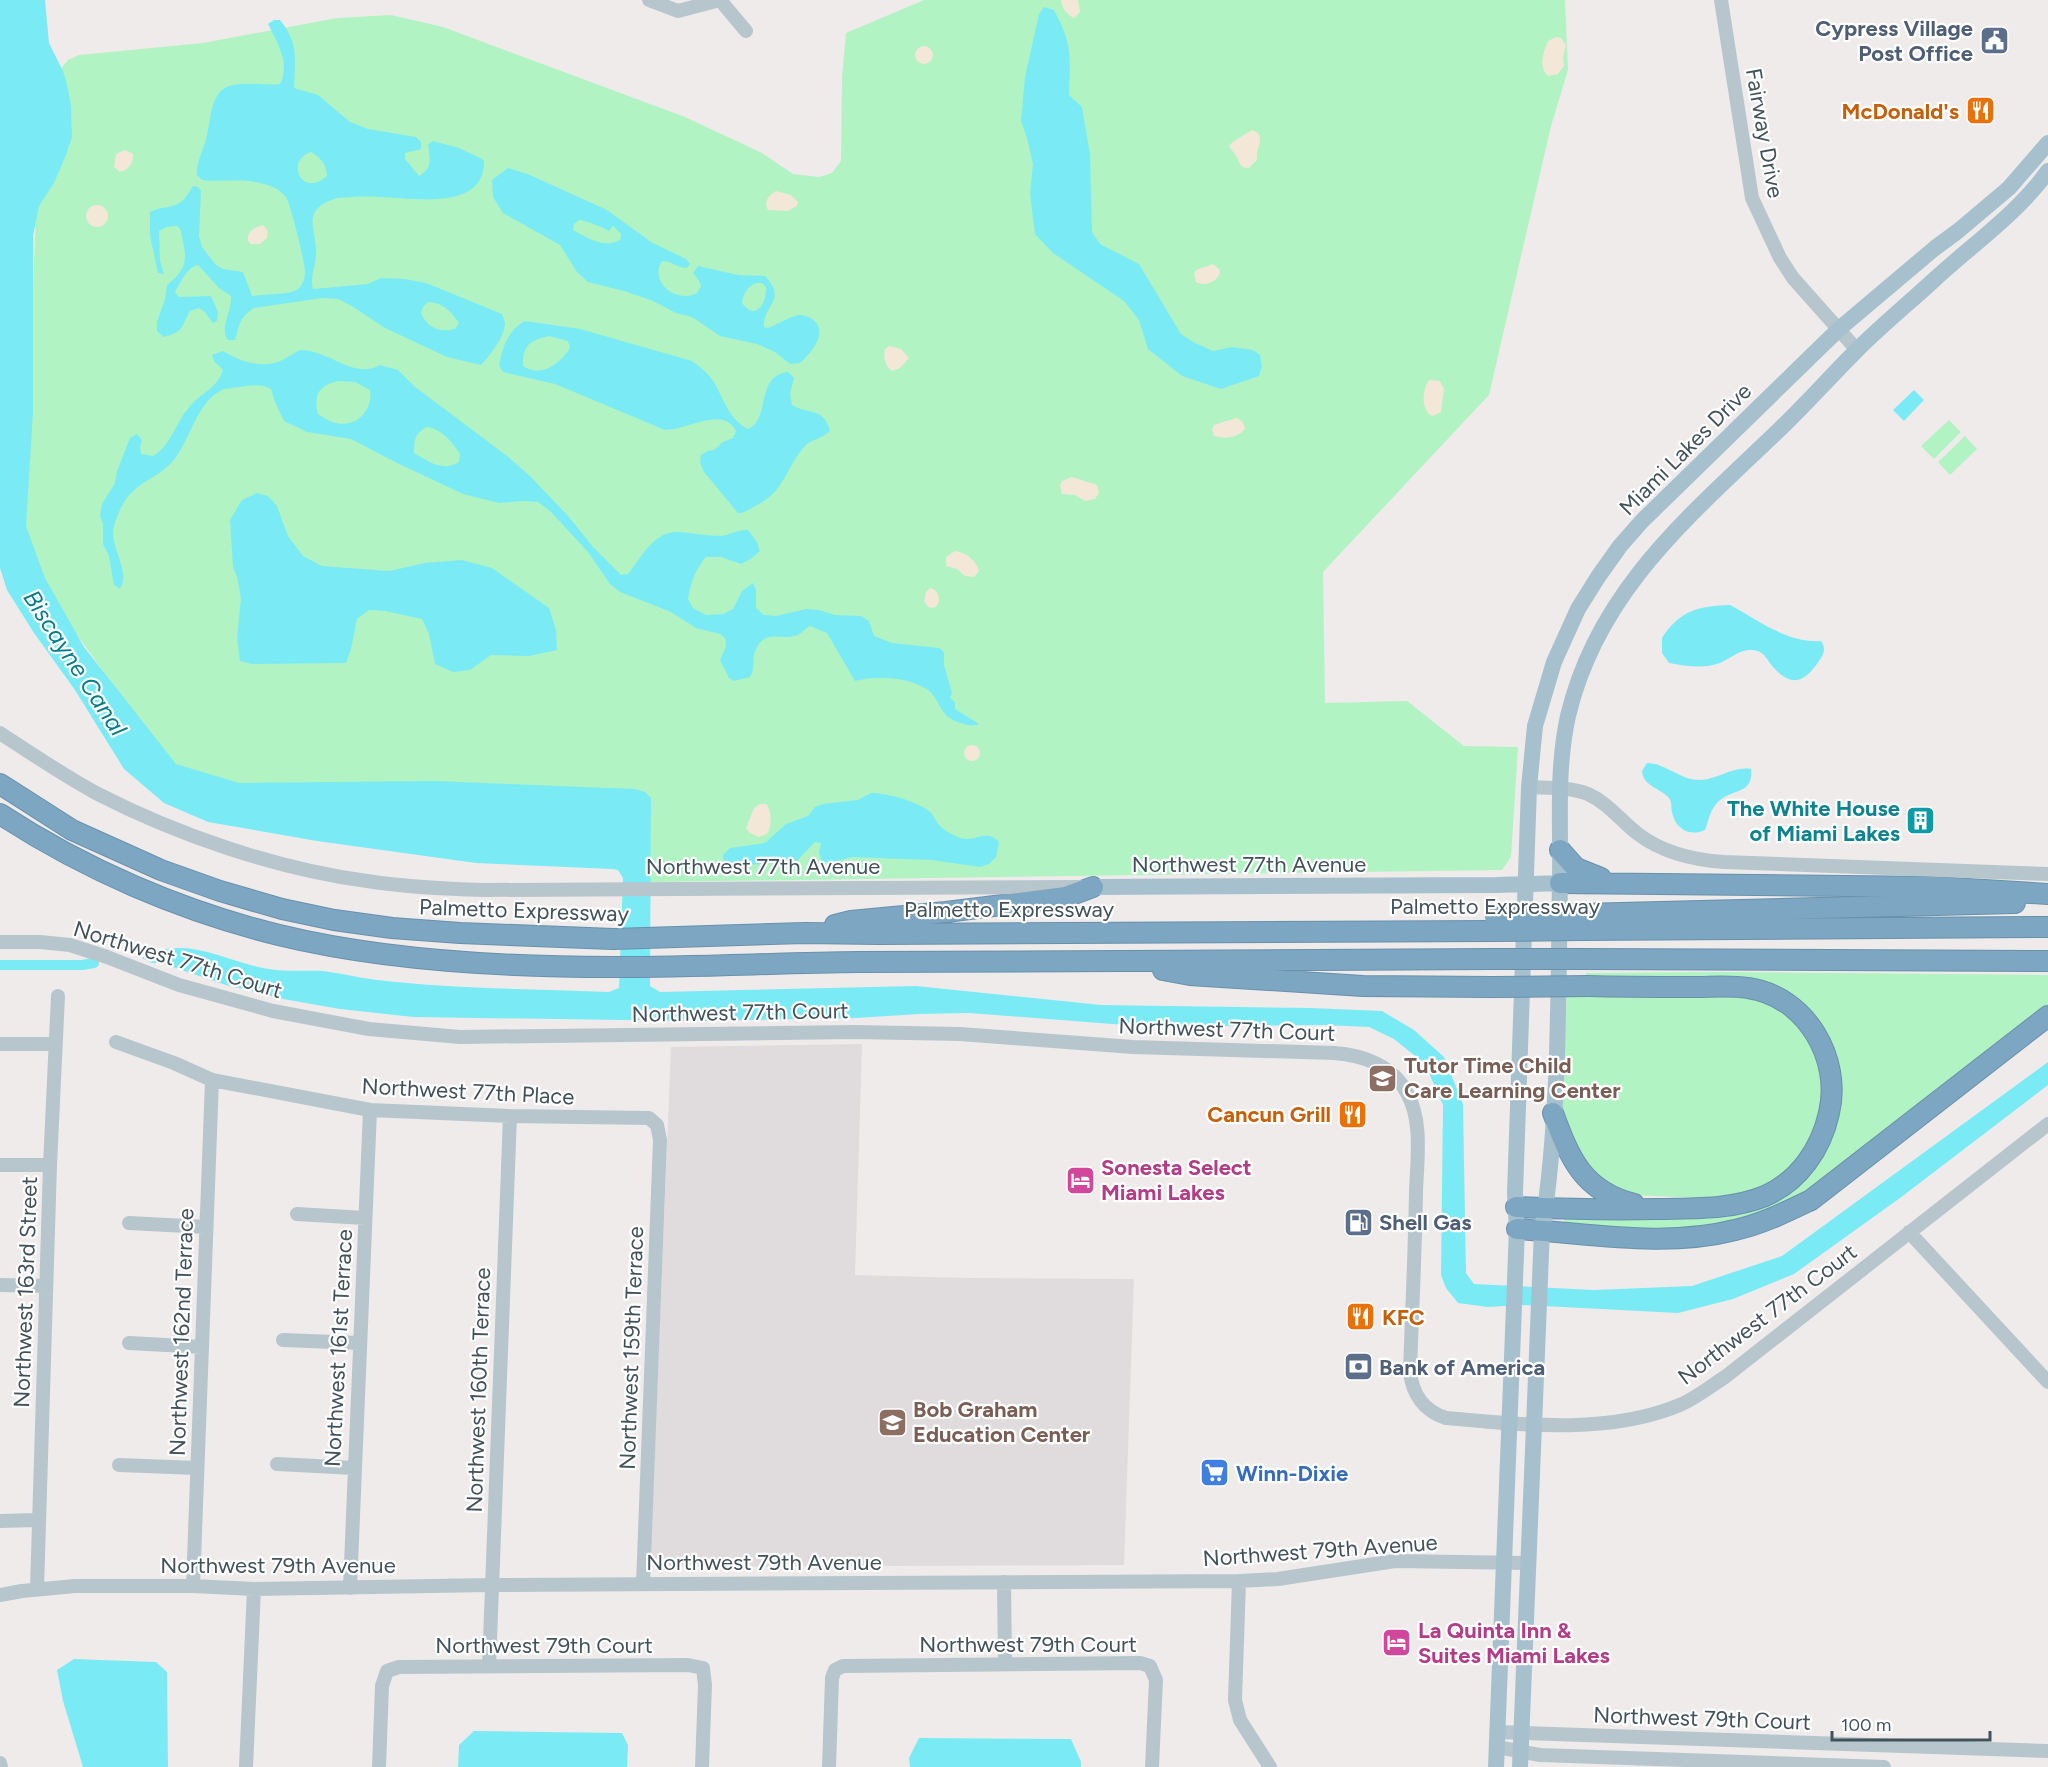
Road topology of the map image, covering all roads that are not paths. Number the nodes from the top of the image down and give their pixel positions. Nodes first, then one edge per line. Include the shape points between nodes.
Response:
1 (649, 0) edge
2 (1721, 0) edge
3 (746, 31) dead end
4 (2048, 143) edge
5 (2048, 171) edge
6 (1839, 329) junction
7 (1857, 350) junction
8 (0, 733) edge
9 (0, 784) edge
10 (1529, 788) junction
11 (1558, 789) junction
12 (0, 814) edge
13 (1560, 850) junction
14 (2048, 874) edge
15 (1609, 882) junction
16 (1560, 883) junction
17 (1525, 884) junction
18 (1093, 887) junction
19 (2048, 894) edge
20 (2048, 902) edge
21 (1581, 922) junction
22 (2048, 927) edge
23 (805, 933) junction
24 (0, 942) edge
25 (2048, 951) edge
26 (2048, 960) edge
27 (1116, 961) junction
28 (2000, 961) junction
29 (58, 996) dead end
30 (2048, 1017) edge
31 (116, 1042) dead end
32 (0, 1044) edge
33 (55, 1044) junction
34 (212, 1080) junction
35 (370, 1110) junction
36 (1553, 1113) junction
37 (510, 1116) junction
38 (649, 1118) joint
39 (2048, 1124) edge
40 (50, 1164) junction
41 (0, 1165) edge
42 (1516, 1207) junction
43 (1546, 1208) junction
44 (1654, 1209) junction
45 (297, 1214) dead end
46 (365, 1218) junction
47 (129, 1223) dead end
48 (205, 1227) junction
49 (1516, 1229) junction
50 (1542, 1230) junction
51 (1910, 1232) junction
52 (0, 1285) edge
53 (46, 1286) junction
54 (283, 1340) dead end
55 (129, 1343) dead end
56 (359, 1343) junction
57 (202, 1347) junction
58 (2048, 1382) edge
59 (1510, 1424) junction
60 (1536, 1425) junction
61 (277, 1464) dead end
62 (119, 1465) dead end
63 (197, 1468) junction
64 (354, 1468) junction
65 (38, 1520) junction
66 (0, 1521) edge
67 (1504, 1562) junction
68 (1528, 1563) junction
69 (1004, 1581) junction
70 (1239, 1581) junction
71 (491, 1584) junction
72 (643, 1584) junction
73 (193, 1586) junction
74 (350, 1587) junction
75 (37, 1589) junction
76 (254, 1589) junction
77 (0, 1595) edge
78 (1005, 1663) junction
79 (489, 1666) junction
80 (1521, 1733) junction
81 (1497, 1740) junction
82 (2048, 1751) edge
83 (1520, 1759) edge
84 (246, 1767) edge
85 (379, 1767) edge
86 (702, 1767) edge
87 (829, 1767) edge
88 (1152, 1767) edge
89 (1270, 1767) edge
90 (1496, 1767) edge
91 (1884, 1767) edge

1 - 3 street via 678,11 720,0
2 - 6 street, Fairway Drive via 1752,198 1793,278
4 - 6 main road, Miami Lakes Drive via 2003,193
5 - 7 main road via 2036,188
6 - 7 street, Fairway Drive
6 - 10 main road, Miami Lakes Drive via 1642,521 1598,577 1569,627 1547,680 1535,726
7 - 11 main road via 1667,538 1616,603 1578,683 1566,729
8 - 18 street, Northwest 77th Avenue via 97,794 166,825 254,856 366,881 432,888 611,890
9 - 23 highway, Palmetto Expressway via 72,830 161,870 220,891 334,921 460,933 613,939
10 - 11 street
10 - 17 main road, Miami Lakes Drive
11 - 13 main road
11 - 14 street via 1592,796 1640,836 1695,859
12 - 27 highway via 114,877 213,915 279,935 390,954 463,962 613,967
13 - 15 highway via 1576,868
13 - 16 main road
15 - 16 highway
15 - 19 highway via 1936,887
16 - 17 main road, Northwest 77th Avenue
16 - 36 main road
17 - 18 main road, Northwest 77th Avenue
17 - 42 main road, Miami Lakes Drive
18 - 23 highway via 1066,897 851,921
20 - 21 highway
21 - 22 highway, Palmetto Expressway
21 - 23 highway, Palmetto Expressway, bridge via 1278,932
24 - 59 street, Northwest 77th Court via 70,945 178,985 273,1011 369,1029 460,1037 960,1034 1133,1047 1334,1053 1366,1058 1397,1079 1408,1093 1417,1133 1411,1383 1421,1403 1437,1415
25 - 28 highway
26 - 28 highway
27 - 28 highway, bridge
27 - 44 highway, bridge via 1190,975 1363,986 1749,988 1799,1012 1820,1039 1830,1065 1833,1098 1825,1132 1809,1161 1766,1196 1707,1208
29 - 33 street, Northwest 163rd Street
30 - 50 highway via 1811,1200 1774,1219 1712,1235 1657,1239
31 - 34 street, Northwest 77th Place
32 - 33 street
33 - 40 street, Northwest 163rd Street
34 - 35 street, Northwest 77th Place
34 - 48 street, Northwest 162nd Terrace
35 - 37 street, Northwest 77th Place
35 - 46 street, Northwest 161st Terrace
36 - 43 main road
36 - 44 highway via 1570,1155 1592,1184 1614,1198
37 - 38 street, Northwest 77th Place
37 - 71 street, Northwest 160th Terrace
38 - 72 street, Northwest 159th Terrace via 657,1125 660,1140
39 - 51 street, Northwest 77th Court
40 - 41 street
40 - 53 street, Northwest 163rd Street
42 - 43 highway
42 - 49 main road, Miami Lakes Drive
43 - 44 highway
43 - 50 main road
45 - 46 street
46 - 56 street, Northwest 161st Terrace
47 - 48 street
48 - 57 street, Northwest 162nd Terrace
49 - 50 highway
49 - 59 main road, Miami Lakes Drive
50 - 60 main road
51 - 58 street
51 - 60 street, Northwest 77th Court via 1725,1377 1683,1404 1648,1416 1610,1422
52 - 53 street
53 - 65 street, Northwest 163rd Street
54 - 56 street
55 - 57 street
56 - 64 street, Northwest 161st Terrace
57 - 63 street, Northwest 162nd Terrace
59 - 60 street, Northwest 77th Court
59 - 67 main road, Miami Lakes Drive
60 - 68 main road
61 - 64 street
62 - 63 street
63 - 73 street, Northwest 162nd Terrace
64 - 74 street, Northwest 161st Terrace
65 - 66 street
65 - 75 street, Northwest 163rd Street
67 - 68 street, Northwest 79th Avenue
67 - 70 street, Northwest 79th Avenue via 1395,1561
67 - 81 main road, Miami Lakes Drive
68 - 80 main road
69 - 70 street, Northwest 79th Avenue
69 - 72 street, Northwest 79th Avenue
69 - 78 street
70 - 89 street via 1235,1700 1240,1720
71 - 72 street, Northwest 79th Avenue
71 - 74 street, Northwest 79th Avenue
71 - 79 street, Northwest 160th Terrace
73 - 75 street, Northwest 79th Avenue
73 - 76 street, Northwest 79th Avenue
74 - 76 street, Northwest 79th Avenue
75 - 77 street, Northwest 79th Avenue
76 - 84 street
78 - 87 street, Northwest 79th Court via 843,1666 836,1670 831,1678
78 - 88 street, Northwest 79th Court via 1150,1666 1156,1680
79 - 85 street, Northwest 79th Court via 399,1667 387,1671 382,1686
79 - 86 street, Northwest 79th Court via 703,1668
80 - 81 street, Northwest 79th Court
80 - 82 street, Northwest 79th Court
80 - 83 main road
81 - 83 street, Northwest 79th Court
81 - 90 main road, Miami Lakes Drive
83 - 91 street, Northwest 79th Court via 1540,1755

